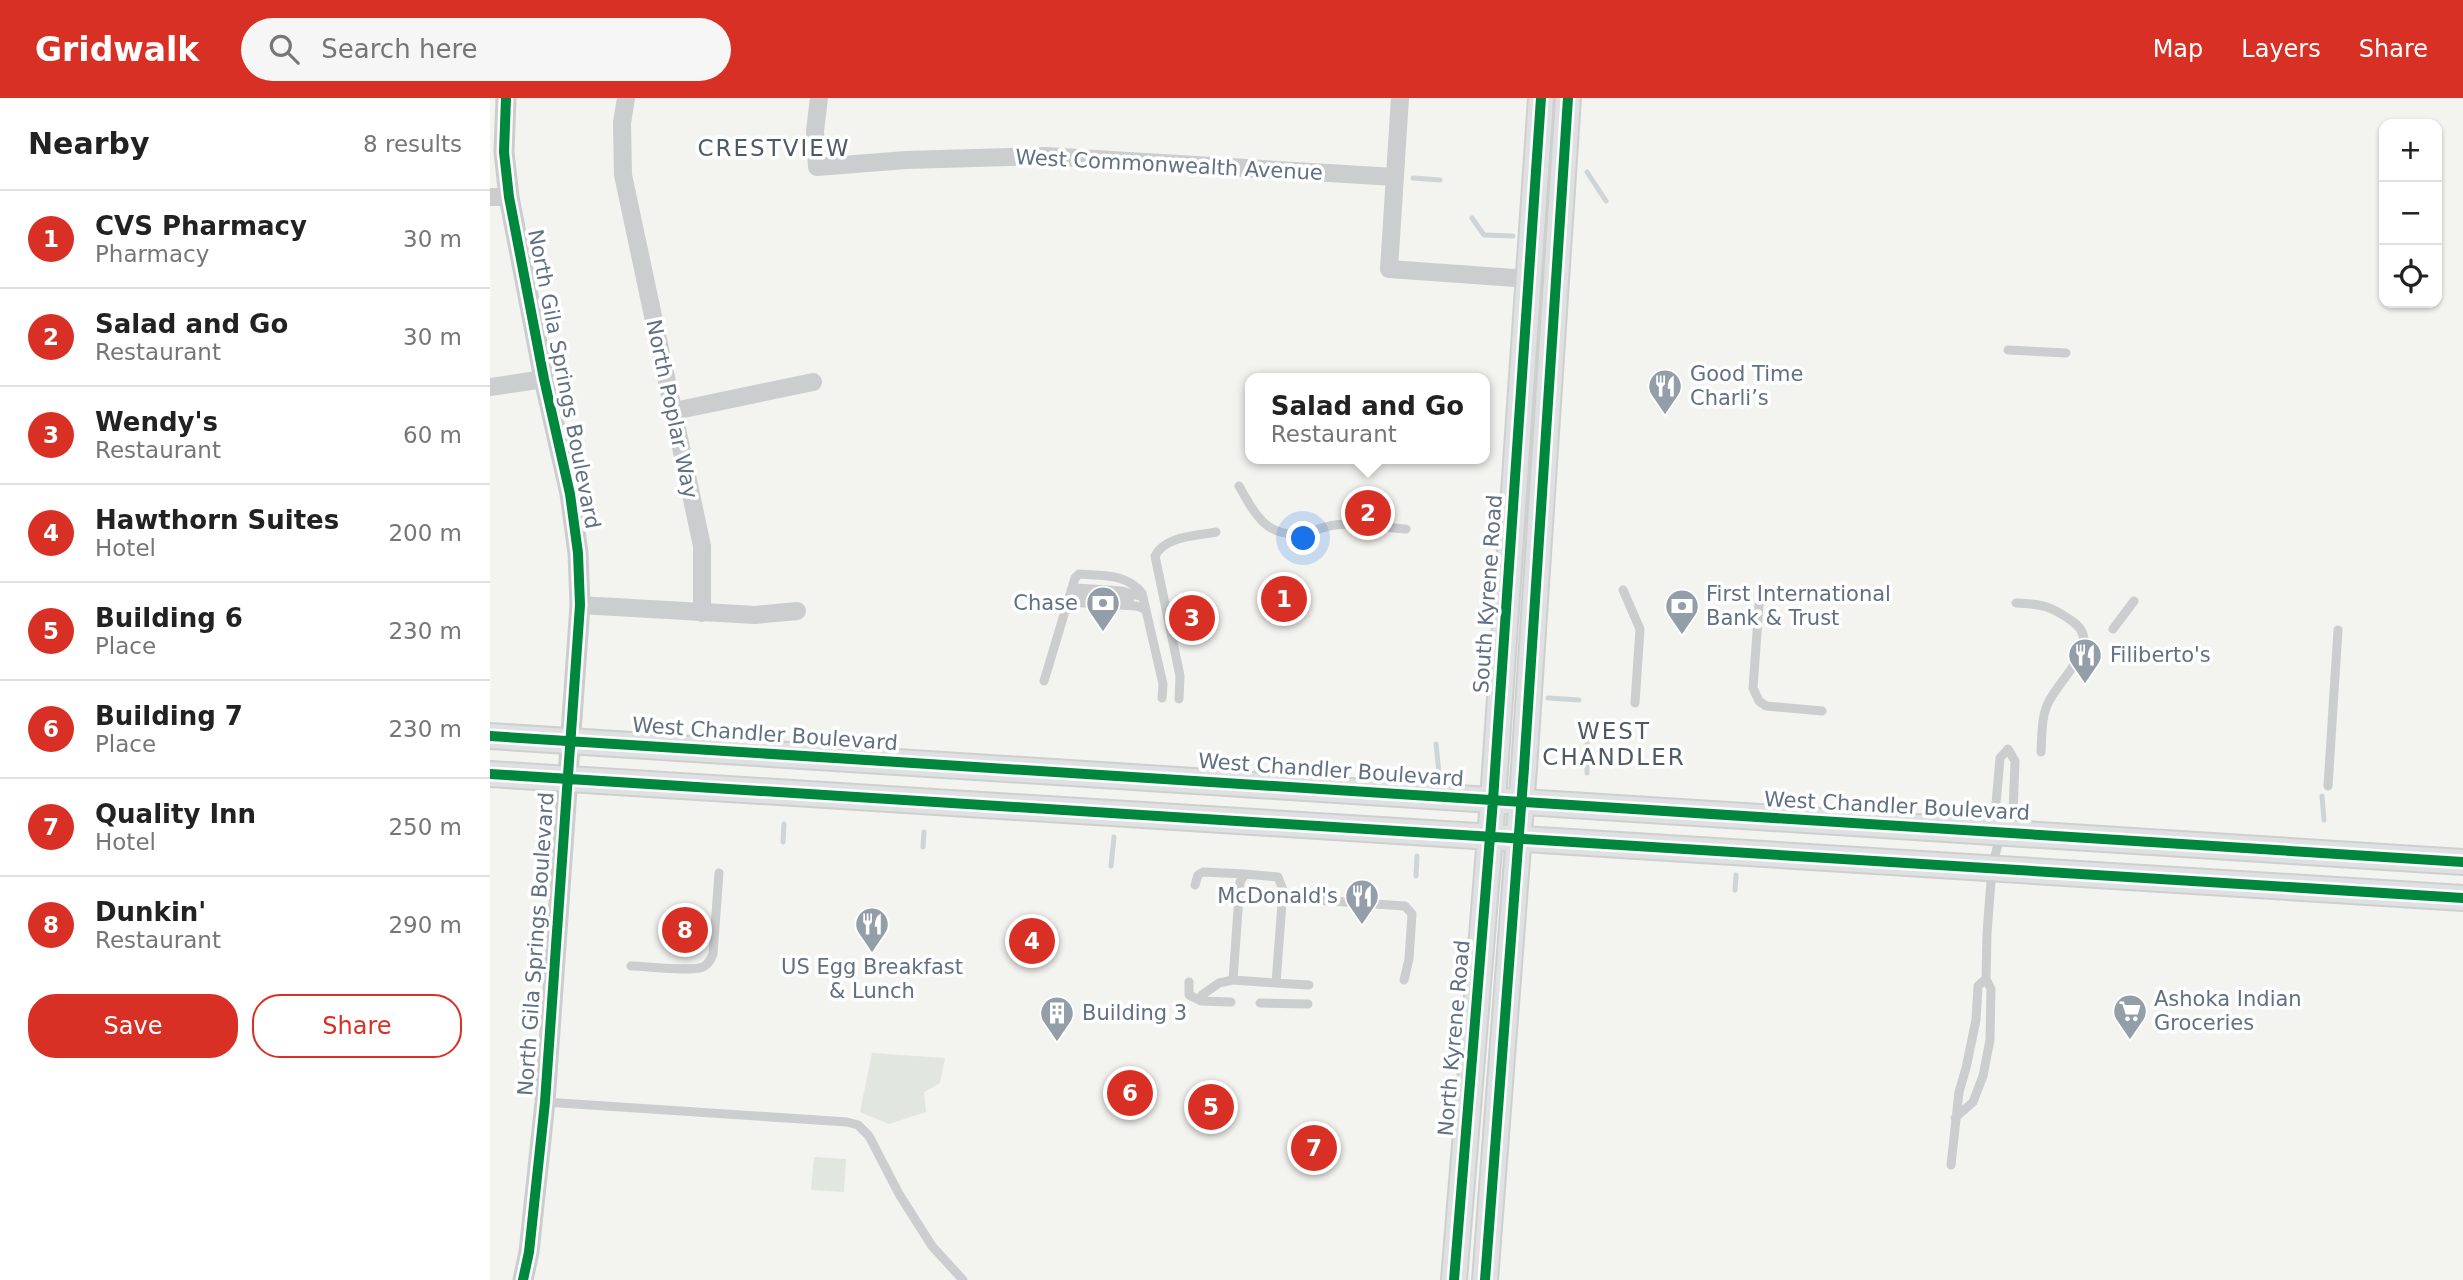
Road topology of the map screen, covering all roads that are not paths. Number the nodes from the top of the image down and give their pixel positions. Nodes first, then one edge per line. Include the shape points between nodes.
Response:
1 (506, 98) edge
2 (626, 98) edge
3 (819, 98) edge
4 (1400, 98) edge
5 (1541, 98) edge
6 (1568, 98) edge
7 (1395, 177) junction
8 (500, 197) edge
9 (1528, 279) junction
10 (1556, 281) junction
11 (2008, 350) dead end
12 (2066, 353) dead end
13 (544, 379) junction
14 (813, 382) dead end
15 (490, 387) edge
16 (674, 411) junction
17 (1543, 474) junction
18 (1239, 486) dead end
19 (1511, 527) junction
20 (1406, 529) dead end
21 (1216, 531) dead end
22 (1623, 590) dead end
23 (1070, 593) junction
24 (1829, 593) dead end
25 (2133, 601) dead end
26 (2016, 603) dead end
27 (1144, 604) junction
28 (580, 606) junction
29 (797, 611) dead end
30 (702, 613) junction
31 (2113, 629) dead end
32 (2338, 630) dead end
33 (1044, 681) dead end
34 (1162, 698) dead end
35 (1179, 699) dead end
36 (1635, 703) dead end
37 (1822, 710) dead end
38 (490, 736) edge
39 (569, 741) junction
40 (2041, 752) dead end
41 (1002, 769) junction
42 (490, 774) edge
43 (567, 778) junction
44 (2328, 786) dead end
45 (1493, 800) junction
46 (1521, 802) junction
47 (997, 806) junction
48 (2001, 832) junction
49 (1489, 836) junction
50 (1519, 838) junction
51 (2463, 862) edge
52 (1992, 868) junction
53 (719, 873) dead end
54 (1245, 874) junction
55 (1195, 885) dead end
56 (2463, 898) edge
57 (1315, 900) dead end
58 (631, 966) dead end
59 (1986, 979) junction
60 (1404, 980) dead end
61 (1233, 981) junction
62 (1189, 982) dead end
63 (1276, 983) junction
64 (1309, 985) dead end
65 (1201, 1001) junction
66 (1231, 1002) dead end
67 (1260, 1003) dead end
68 (1308, 1004) dead end
69 (545, 1102) junction
70 (1955, 1118) junction
71 (1951, 1165) dead end
72 (523, 1280) edge
73 (963, 1280) edge
74 (1454, 1280) edge
75 (1485, 1280) edge

1 - 8 street, North Gila Springs Boulevard
2 - 16 street, North Poplar Way via 623,175
3 - 7 street, West Commonwealth Avenue via 817,167 1045,156
4 - 7 street
5 - 9 main road, South Kyrene Road
6 - 10 main road
7 - 9 street via 1389,269
8 - 13 street, North Gila Springs Boulevard
9 - 10 street
9 - 19 main road, South Kyrene Road
10 - 17 main road
11 - 12 lane
13 - 15 street
13 - 28 street, North Gila Springs Boulevard via 570,494
14 - 16 street
16 - 30 street, North Poplar Way via 702,545
17 - 19 main road via 1525,492
17 - 46 main road
18 - 20 lane via 1257,518 1283,533 1308,533 1335,524
19 - 45 main road, South Kyrene Road
21 - 35 lane via 1167,542 1156,556 1180,676
22 - 36 lane via 1640,629
23 - 27 lane
23 - 27 lane via 1079,574 1122,578 1137,588
23 - 33 lane
24 - 37 lane via 1776,590 1763,597 1753,688 1766,706
25 - 31 lane
26 - 40 lane via 2052,607 2081,626 2086,638 2084,649 2045,709
27 - 34 lane via 1163,684
28 - 30 street
28 - 39 street, North Gila Springs Boulevard
29 - 30 street
32 - 44 lane
38 - 39 main road, West Chandler Boulevard
39 - 41 main road, West Chandler Boulevard
39 - 43 street, North Gila Springs Boulevard
41 - 45 main road, West Chandler Boulevard
41 - 47 main road
42 - 43 main road
43 - 47 main road
43 - 69 street, North Gila Springs Boulevard
45 - 46 main road, West Chandler Boulevard
45 - 49 main road, North Kyrene Road
46 - 48 main road, West Chandler Boulevard
46 - 50 main road
47 - 49 main road
48 - 48 lane via 2013,813 2015,761 2008,750 2000,758 1995,813
48 - 51 main road, West Chandler Boulevard
48 - 52 lane
49 - 50 main road
49 - 74 main road, North Kyrene Road
50 - 52 main road
50 - 75 main road
52 - 56 main road
52 - 59 lane
53 - 58 lane via 710,962 693,968
54 - 55 lane via 1203,872
54 - 61 lane via 1240,882
54 - 63 lane via 1278,877 1283,890
57 - 60 lane via 1410,910
59 - 70 lane via 1978,986 1976,1020
59 - 70 lane via 1992,989 1983,1076 1973,1102
61 - 63 lane
61 - 65 lane via 1219,983 1204,993
62 - 65 lane via 1189,995
63 - 64 lane
65 - 66 lane
67 - 68 lane
69 - 72 street, North Gila Springs Boulevard
69 - 73 lane via 858,1125 869,1136 932,1246
70 - 71 lane

